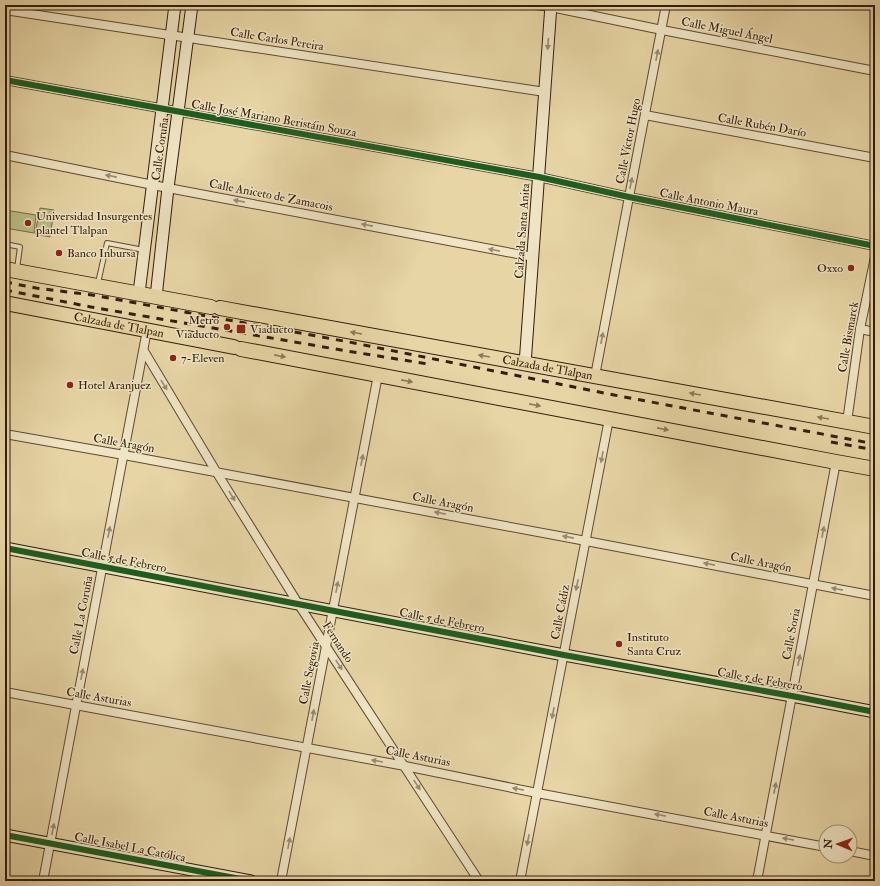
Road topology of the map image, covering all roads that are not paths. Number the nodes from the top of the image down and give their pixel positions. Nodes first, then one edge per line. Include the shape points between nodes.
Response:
1 (175, 5) edge
2 (192, 5) edge
3 (536, 5) edge
4 (666, 5) edge
5 (551, 6) edge
6 (5, 10) edge
7 (662, 30) junction
8 (171, 35) junction
9 (188, 38) junction
10 (875, 71) edge
11 (5, 80) edge
12 (545, 92) junction
13 (162, 109) junction
14 (178, 112) junction
15 (645, 115) junction
16 (5, 155) edge
17 (875, 158) edge
18 (539, 177) junction
19 (153, 184) junction
20 (168, 188) junction
21 (629, 197) junction
22 (5, 244) edge
23 (875, 246) edge
24 (145, 250) junction
25 (533, 257) junction
26 (875, 257) edge
27 (11, 270) edge
28 (98, 286) junction
29 (140, 294) junction
30 (156, 296) junction
31 (5, 303) edge
32 (860, 329) junction
33 (147, 330) junction
34 (875, 332) edge
35 (144, 351) junction
36 (525, 364) junction
37 (378, 375) junction
38 (595, 376) junction
39 (609, 419) junction
40 (847, 422) junction
41 (875, 427) edge
42 (5, 434) edge
43 (124, 455) junction
44 (836, 462) junction
45 (875, 469) edge
46 (217, 473) junction
47 (354, 498) junction
48 (586, 540) junction
49 (5, 548) edge
50 (103, 567) junction
51 (813, 584) junction
52 (875, 596) edge
53 (299, 605) junction
54 (333, 611) junction
55 (326, 646) junction
56 (564, 655) junction
57 (5, 692) edge
58 (792, 696) junction
59 (76, 705) junction
60 (875, 712) edge
61 (307, 748) junction
62 (405, 766) junction
63 (537, 793) junction
64 (5, 835) edge
65 (766, 835) junction
66 (50, 843) junction
67 (818, 845) edge
68 (858, 853) edge
69 (875, 856) edge
70 (43, 881) edge
71 (250, 881) edge
72 (281, 881) edge
73 (480, 881) edge
74 (520, 881) edge
75 (757, 881) edge

1 - 8 street, Calle Coruña
2 - 9 street, Calle Coruña
3 - 5 street, Calle Miguel Ángel
4 - 7 street, Calle Víctor Hugo
5 - 7 street, Calle Miguel Ángel
5 -> 12 street, Calzada Santa Anita
6 - 8 street, Calle Carlos Pereira
7 - 10 street, Calle Miguel Ángel
15 -> 7 street, Calle Víctor Hugo
8 - 9 street, Calle Carlos Pereira
8 - 13 street, Calle Coruña
9 - 12 street, Calle Carlos Pereira
9 - 14 street, Calle Coruña
11 - 13 street, Calle José Mariano Beristáin Souza
12 - 18 street, Calzada Santa Anita
13 - 14 street, Calle José Mariano Beristáin Souza
13 - 19 street, Calle Coruña
14 - 18 street, Calle José Mariano Beristáin Souza
14 - 20 street, Calle Coruña
15 - 17 street, Calle Rubén Darío
21 -> 15 street, Calle Víctor Hugo
19 -> 16 street, Calle Aniceto de Zamacois
18 - 21 street, Calle Antonio Maura
18 - 25 street, Calzada Santa Anita
19 - 20 street, Calle Aniceto de Zamacois
19 - 24 street, Calle Coruña
25 -> 20 street, Calle Aniceto de Zamacois
20 - 30 street, Calle Coruña
21 - 23 street, Calle Antonio Maura
38 -> 21 street, Calle Víctor Hugo
22 - 27 lane via 20,247
24 - 28 lane via 107,243
24 - 29 street, Calle Coruña
25 - 36 street, Calzada Santa Anita
26 - 32 street, Calle Bismarck
27 - 28 highway, Calzada de Tlalpan
28 - 29 highway, Calzada de Tlalpan
29 - 30 highway, Calzada de Tlalpan
36 -> 30 highway, Calzada de Tlalpan
31 - 33 highway, Calzada de Tlalpan
32 - 34 street
32 - 40 street, Calle Bismarck
33 - 35 street, Calle La Coruña
33 -> 37 highway, Calzada de Tlalpan
35 - 43 street, Calle La Coruña
35 -> 46 street, Fernando
36 - 38 highway, Calzada de Tlalpan
37 -> 39 highway, Calzada de Tlalpan
47 -> 37 street, Calle Segovia
40 -> 38 highway, Calzada de Tlalpan
39 -> 44 highway, Calzada de Tlalpan
39 -> 48 street, Calle Cádiz
40 - 41 highway, Calzada de Tlalpan
42 - 43 street, Calle Aragón
43 - 46 street, Calle Aragón
50 -> 43 street, Calle La Coruña
44 - 45 highway, Calzada de Tlalpan
51 -> 44 street, Calle Soria
46 - 47 street, Calle Aragón
46 -> 53 street, Fernando
48 -> 47 street, Calle Aragón
54 -> 47 street, Calle Segovia
51 -> 48 street, Calle Aragón
48 -> 56 street, Calle Cádiz
49 - 50 street, Calle 5 de Febrero
50 - 53 street, Calle 5 de Febrero
59 -> 50 street, Calle La Coruña
52 -> 51 street, Calle Aragón
58 -> 51 street, Calle Soria
53 - 54 street, Calle 5 de Febrero
53 - 55 street, Fernando
54 - 55 street, Calle Segovia
54 - 56 street, Calle 5 de Febrero
61 -> 55 street, Calle Segovia
55 -> 62 street, Fernando
56 - 58 street, Calle 5 de Febrero
56 -> 63 street, Calle Cádiz
57 - 59 street, Calle Asturias
58 - 60 street, Calle 5 de Febrero
65 -> 58 street, Calle Soria
59 - 61 street, Calle Asturias
66 -> 59 street, Calle La Coruña
62 -> 61 street, Calle Asturias
72 -> 61 street, Calle Segovia
63 -> 62 street, Calle Asturias
62 -> 73 street, Fernando
65 -> 63 street, Calle Asturias
63 -> 74 street, Calle Cádiz
64 - 66 street, Calle Isabel La Católica
67 -> 65 street, Calle Asturias
65 - 75 street, Calle Soria
66 - 70 street, Calle La Coruña
66 - 71 street, Calle Isabel La Católica
68 - 69 street

